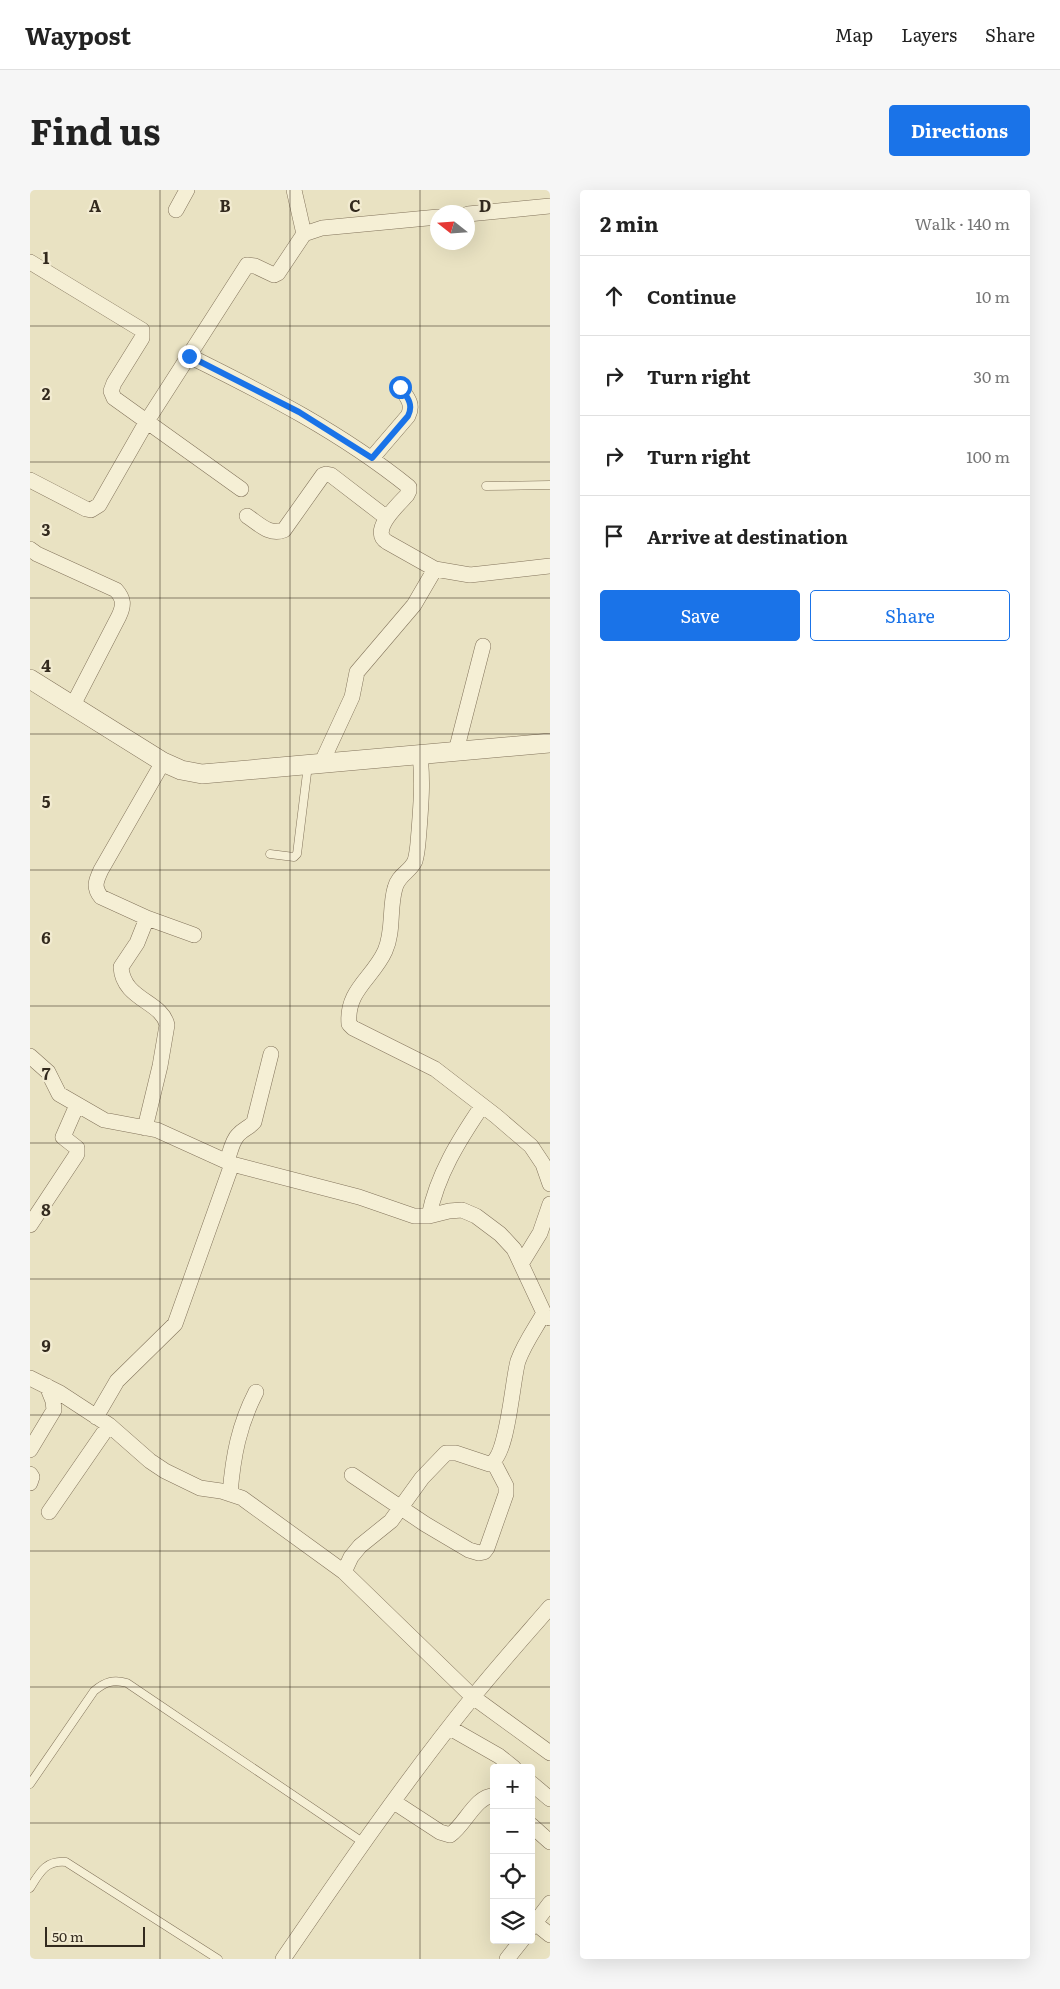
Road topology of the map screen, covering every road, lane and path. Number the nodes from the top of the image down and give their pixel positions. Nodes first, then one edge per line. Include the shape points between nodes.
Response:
1 (187, 190) edge
2 (294, 190) edge
3 (550, 206) edge
4 (176, 210) dead end
5 (475, 213) edge
6 (430, 218) edge
7 (304, 234) junction
8 (30, 262) edge
9 (189, 356) junction
10 (400, 387) dead end
11 (147, 421) junction
12 (372, 458) junction
13 (30, 480) edge
14 (550, 485) edge
15 (486, 486) dead end
16 (241, 489) dead end
17 (247, 516) dead end
18 (387, 518) junction
19 (30, 549) edge
20 (550, 566) edge
21 (436, 569) junction
22 (484, 646) dead end
23 (30, 679) edge
24 (73, 705) junction
25 (550, 743) edge
26 (456, 751) junction
27 (420, 755) junction
28 (162, 762) junction
29 (314, 765) junction
30 (270, 854) dead end
31 (147, 918) junction
32 (194, 935) dead end
33 (271, 1054) dead end
34 (30, 1056) edge
35 (77, 1106) junction
36 (482, 1106) junction
37 (144, 1128) junction
38 (229, 1163) junction
39 (550, 1184) edge
40 (550, 1204) edge
41 (429, 1216) junction
42 (30, 1225) edge
43 (521, 1264) junction
44 (547, 1316) edge
45 (30, 1378) edge
46 (47, 1386) junction
47 (256, 1392) dead end
48 (103, 1421) junction
49 (30, 1450) edge
50 (494, 1463) junction
51 (30, 1474) edge
52 (352, 1475) dead end
53 (30, 1483) edge
54 (230, 1494) junction
55 (401, 1508) junction
56 (49, 1512) dead end
57 (344, 1572) junction
58 (550, 1607) edge
59 (473, 1697) junction
60 (450, 1728) junction
61 (550, 1753) edge
62 (509, 1764) edge
63 (30, 1784) edge
64 (535, 1786) edge
65 (490, 1795) edge
66 (550, 1799) edge
67 (394, 1802) junction
68 (535, 1829) edge
69 (364, 1842) junction
70 (550, 1842) edge
71 (30, 1888) edge
72 (550, 1903) edge
73 (535, 1922) edge
74 (535, 1926) edge
75 (550, 1935) edge
76 (519, 1944) edge
77 (218, 1959) edge
78 (283, 1959) edge
79 (507, 1959) edge

1 - 4 street
2 - 7 street
3 - 5 street
6 - 7 street via 331,227
7 - 9 street via 274,275 250,265 243,269
8 - 11 street via 142,330 142,338 111,391 114,398
9 - 11 street
9 - 12 street via 299,412
10 - 12 street via 411,410
11 - 13 street via 95,508 86,509
11 - 16 street
12 - 18 street via 409,487 410,491
14 - 15 lane
17 - 18 street via 272,532 284,530 326,474
18 - 21 street via 382,528 383,540
19 - 24 street via 116,590 122,597 124,606
20 - 21 street via 470,575
21 - 29 street via 414,606 357,672 352,697
22 - 26 street
23 - 24 street
24 - 28 street
25 - 26 street
26 - 27 street
27 - 29 street
27 - 36 street via 423,784 416,857 410,869 397,880 390,938 378,965 364,980 350,1005 349,1024 434,1069
28 - 29 street via 202,774
28 - 31 street via 95,884 101,897
29 - 30 lane via 297,854 294,857
31 - 32 street
31 - 37 street via 137,942 121,966 129,988 160,1011 167,1025
33 - 38 street via 254,1122 238,1134
34 - 35 street via 48,1072 59,1094
35 - 37 street via 104,1120
35 - 42 street via 64,1138 77,1148 77,1154
36 - 39 street via 531,1146
36 - 41 street via 459,1140 438,1182
37 - 38 street via 157,1130
38 - 41 street via 359,1197 414,1216
38 - 48 street via 175,1324 117,1381
40 - 43 street via 540,1232
41 - 43 street via 462,1210 476,1216 500,1234 514,1249
43 - 44 street
44 - 50 street via 519,1359 502,1447
45 - 46 street
46 - 48 street
46 - 49 street via 54,1410
47 - 54 street via 241,1424
48 - 54 street via 164,1471 200,1488
48 - 56 street
50 - 55 street via 446,1453 422,1478
50 - 55 street via 506,1486 506,1494 484,1552 469,1550
51 - 53 street
52 - 55 street
54 - 57 street via 242,1498
55 - 57 street via 391,1521 360,1546
57 - 59 street
58 - 59 street
59 - 60 street
59 - 61 street
60 - 62 street
60 - 67 street
63 - 69 lane via 94,1691 115,1680 126,1683
64 - 66 street
65 - 67 street via 481,1799 450,1835
67 - 69 street
68 - 70 street
69 - 78 street
71 - 77 lane via 45,1868 55,1861 66,1862
72 - 73 street
74 - 75 street
76 - 79 street

